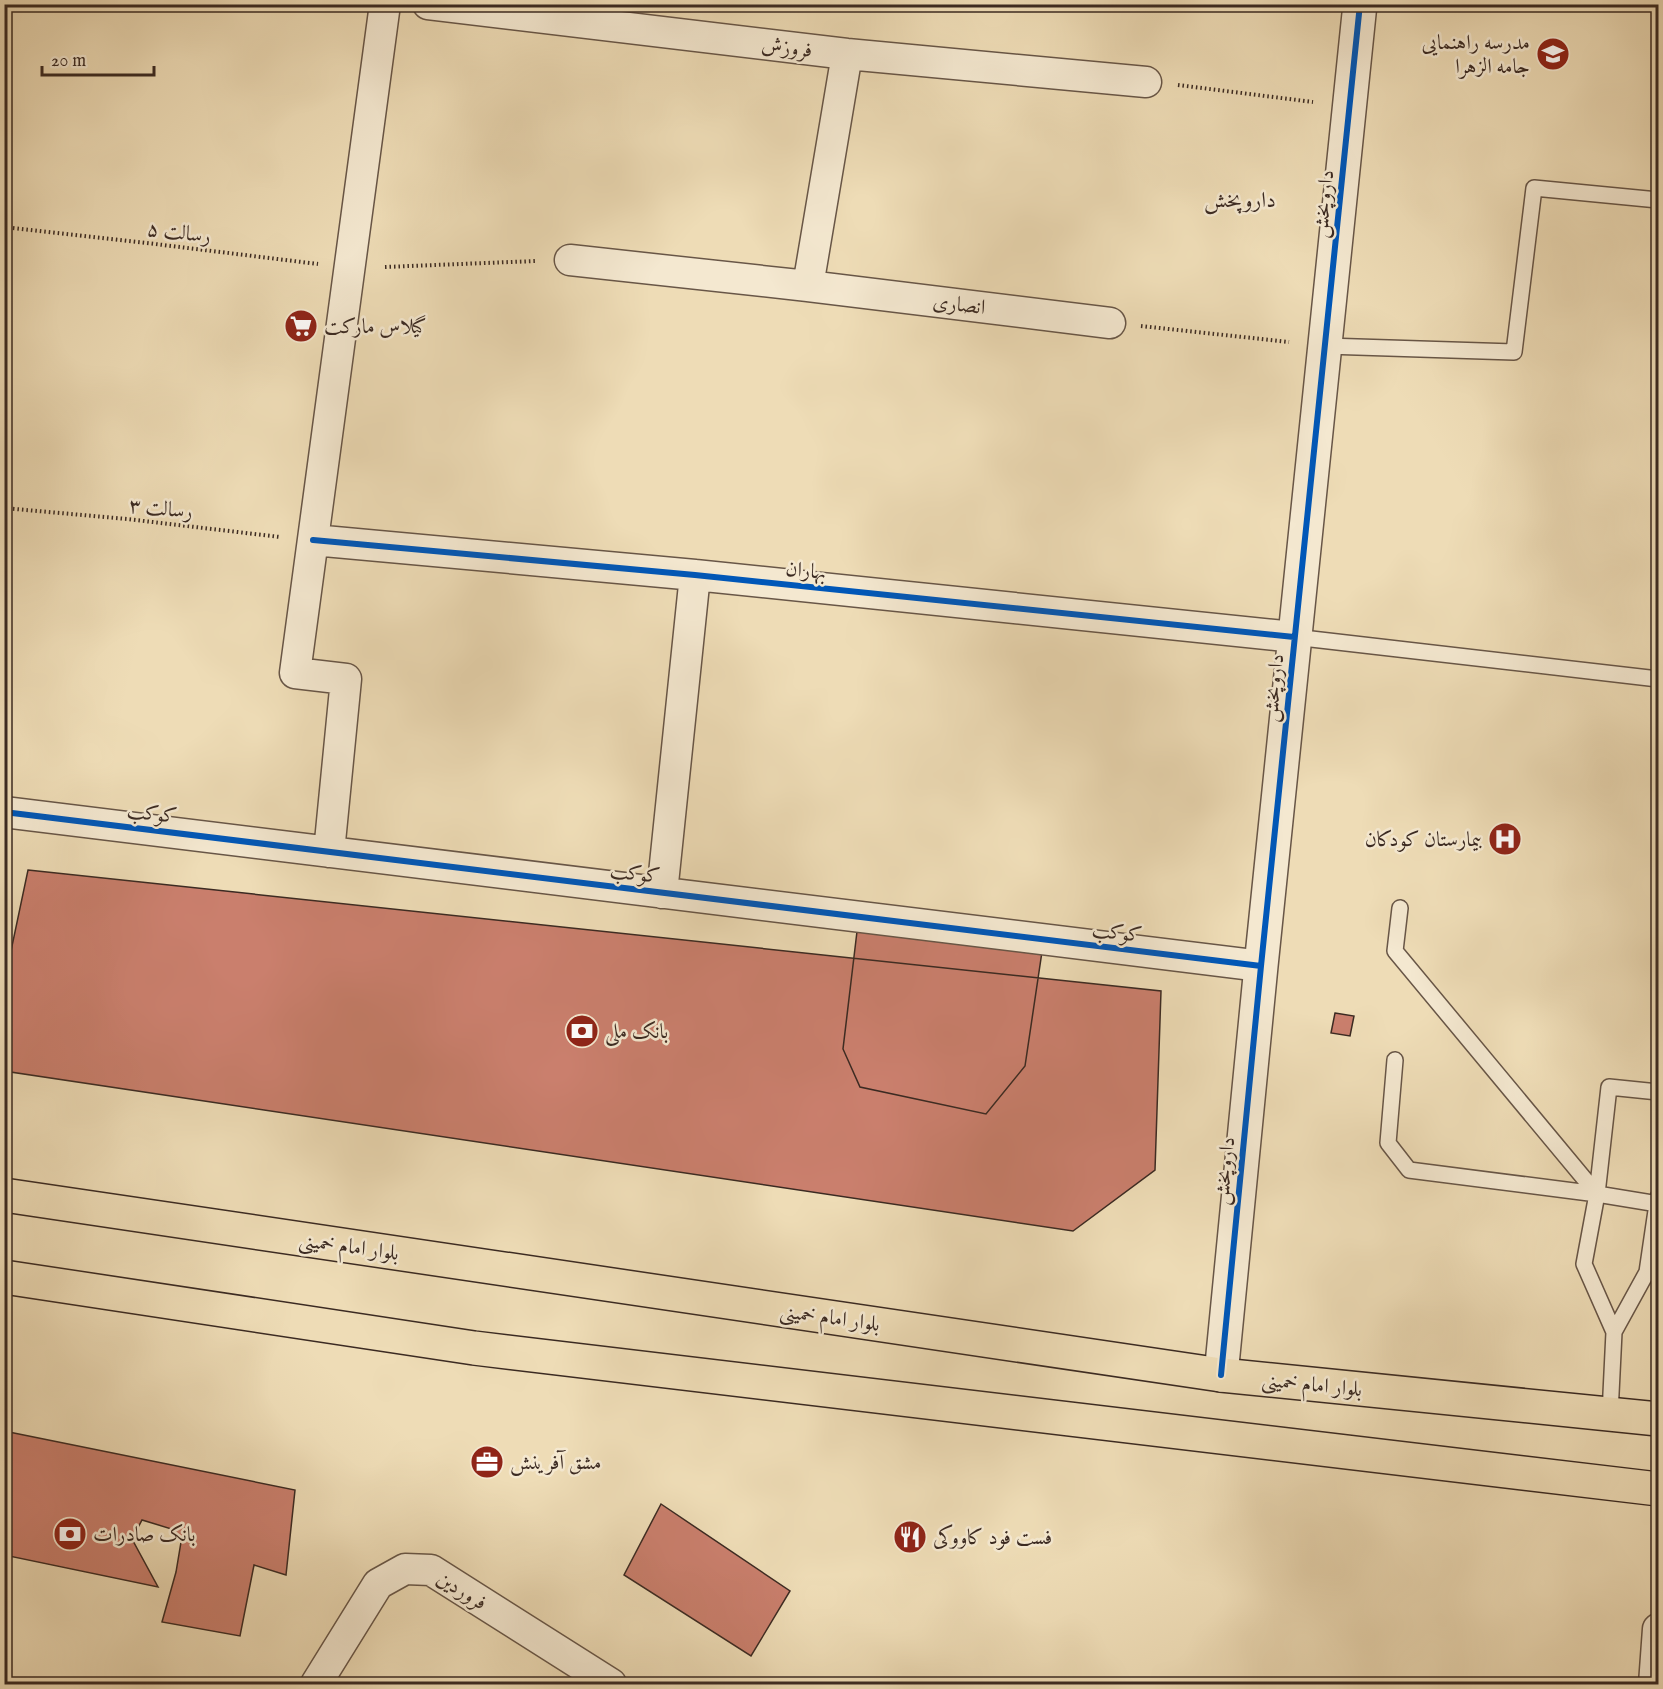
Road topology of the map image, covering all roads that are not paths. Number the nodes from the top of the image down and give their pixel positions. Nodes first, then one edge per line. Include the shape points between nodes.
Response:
1 (384, 4) edge
2 (428, 4) edge
3 (1360, 4) edge
4 (847, 54) junction
5 (1146, 82) road end
6 (1659, 200) edge
7 (570, 260) road end
8 (808, 285) junction
9 (1110, 323) road end
10 (1326, 346) junction
11 (313, 540) junction
12 (696, 575) junction
13 (1294, 637) junction
14 (1659, 679) edge
15 (4, 812) edge
16 (329, 852) junction
17 (662, 893) junction
18 (1400, 908) dead end
19 (1261, 966) junction
20 (1395, 1060) dead end
21 (1659, 1092) edge
22 (1597, 1194) junction
23 (4, 1195) edge
24 (1658, 1202) edge
25 (4, 1277) edge
26 (1614, 1332) junction
27 (1221, 1375) junction
28 (1610, 1414) junction
29 (1659, 1419) edge
30 (1659, 1489) edge
31 (1659, 1629) edge
32 (316, 1684) edge
33 (611, 1684) edge
34 (1654, 1684) edge

1 - 11 street
2 - 4 street, فروزش
3 - 10 street, داروپخش
4 - 5 street, فروزش
4 - 8 street
6 - 10 lane via 1534,188 1514,352
7 - 8 street, انصاری
8 - 9 street, انصاری
10 - 13 street, داروپخش
11 - 12 street, بهاران
11 - 16 street via 295,673 346,679
12 - 13 street, بهاران
12 - 17 street
13 - 14 lane
13 - 19 street, داروپخش
15 - 16 street, کوکب
16 - 17 street, کوکب
17 - 19 street, کوکب
18 - 22 lane via 1395,951
19 - 27 street, داروپخش
20 - 22 lane via 1388,1143 1409,1170
21 - 22 lane via 1609,1087
22 - 24 lane
22 - 26 lane via 1584,1264
23 - 27 main road, بلوار امام خمینی
24 - 26 lane via 1647,1272
25 - 30 main road via 474,1348
26 - 28 lane
27 - 28 main road, بلوار امام خمینی
28 - 29 main road, بلوار امام خمینی
31 - 34 street
32 - 33 street, فروردین via 378,1584 405,1569 430,1570

